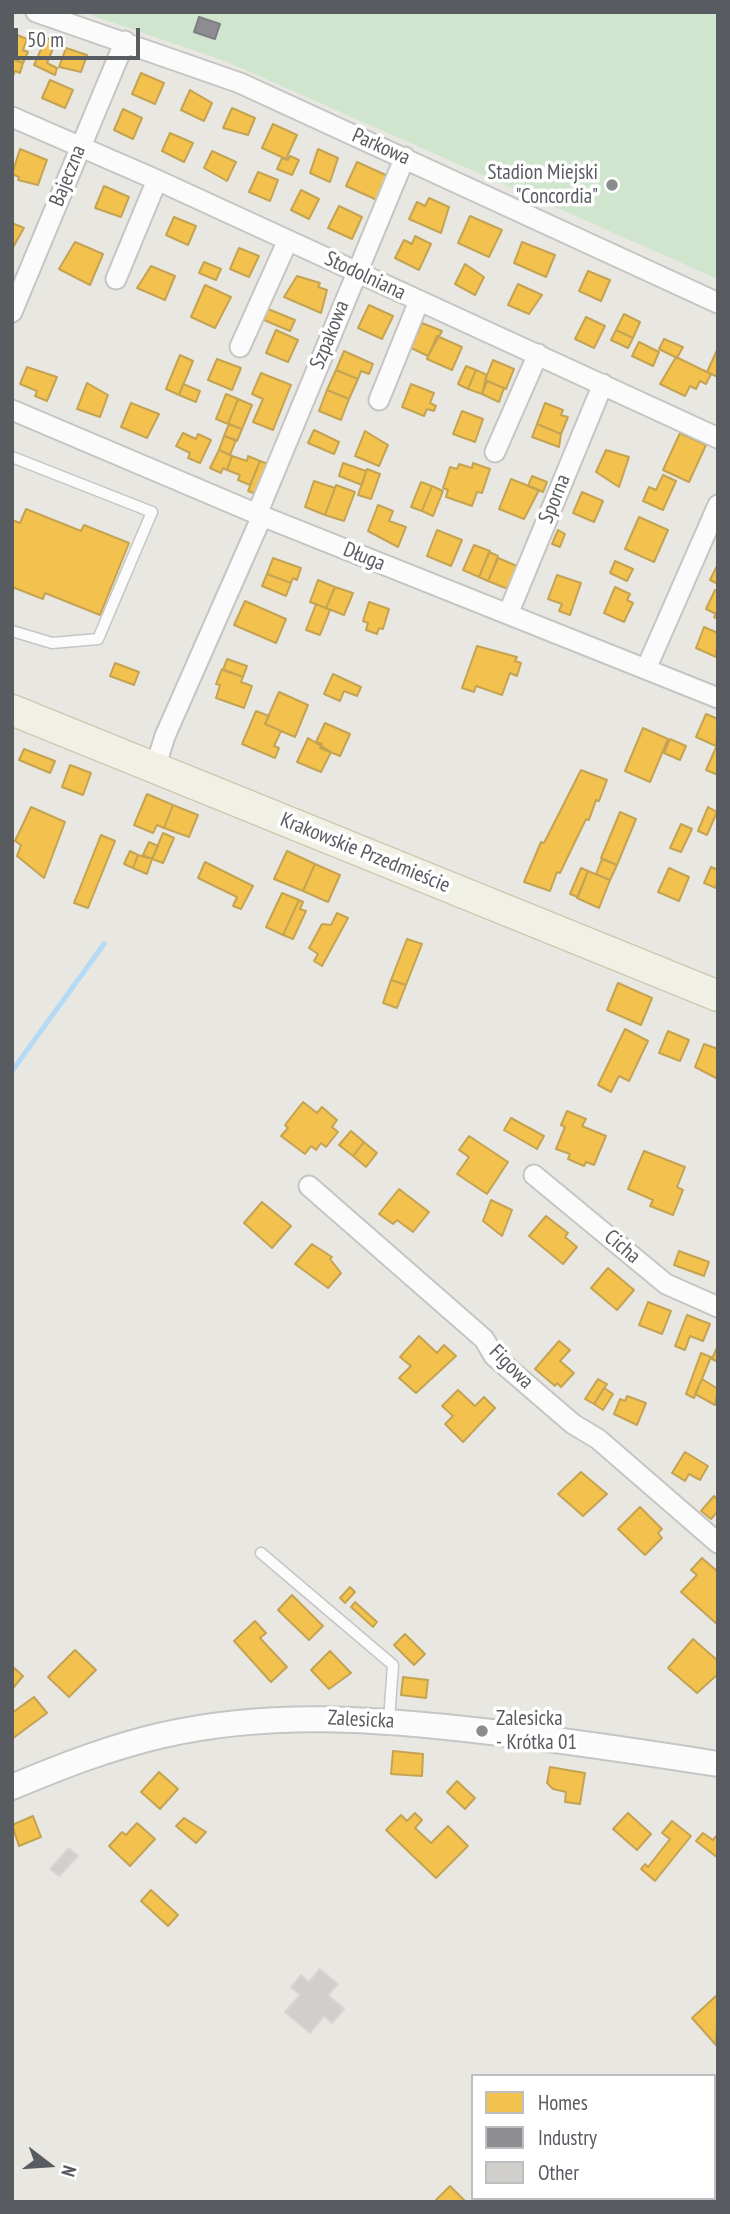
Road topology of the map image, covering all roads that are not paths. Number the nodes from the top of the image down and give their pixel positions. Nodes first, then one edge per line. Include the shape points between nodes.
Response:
1 (36, 12) edge
2 (125, 41) junction
3 (12, 117) edge
4 (80, 145) junction
5 (405, 157) junction
6 (157, 180) junction
7 (288, 240) junction
8 (356, 272) junction
9 (116, 279) dead end
10 (419, 301) junction
11 (718, 303) edge
12 (12, 312) edge
13 (240, 346) dead end
14 (538, 354) junction
15 (603, 384) junction
16 (379, 400) dead end
17 (12, 410) edge
18 (718, 438) edge
19 (495, 452) dead end
20 (12, 457) edge
21 (718, 505) edge
22 (260, 515) junction
23 (508, 614) junction
24 (12, 631) edge
25 (646, 670) junction
26 (718, 698) edge
27 (12, 710) edge
28 (155, 768) junction
29 (718, 996) edge
30 (534, 1175) dead end
31 (309, 1186) dead end
32 (718, 1307) edge
33 (718, 1543) edge
34 (261, 1553) dead end
35 (389, 1720) junction
36 (718, 1764) edge
37 (12, 1787) edge

1 - 2 street, Parkowa
2 - 4 street, Bajeczna
2 - 5 street, Parkowa via 240,83
3 - 4 street, Stodolniana
4 - 6 street, Stodolniana
4 - 12 street, Bajeczna
5 - 8 street, Szpakowa
5 - 11 street, Parkowa
6 - 7 street, Stodolniana
6 - 9 street
7 - 8 street, Stodolniana
7 - 13 street
8 - 10 street, Stodolniana
8 - 22 street, Szpakowa
10 - 14 street, Stodolniana
10 - 16 street
14 - 15 street, Stodolniana
14 - 19 street
15 - 18 street, Stodolniana
15 - 23 street, Sporna
17 - 22 street, Długa
20 - 24 lane via 152,512 98,639 51,643
21 - 25 street
22 - 23 street, Długa
22 - 28 street, Szpakowa
23 - 25 street, Długa
25 - 26 street, Długa
27 - 28 main road, Krakowskie Przedmieście
28 - 29 main road, Krakowskie Przedmieście
30 - 32 street, Cicha via 666,1284
31 - 33 street, Figowa via 485,1339 504,1365
34 - 35 lane via 393,1665
35 - 36 street, Zalesicka
35 - 37 street, Zalesicka via 261,1720 190,1730 103,1751

